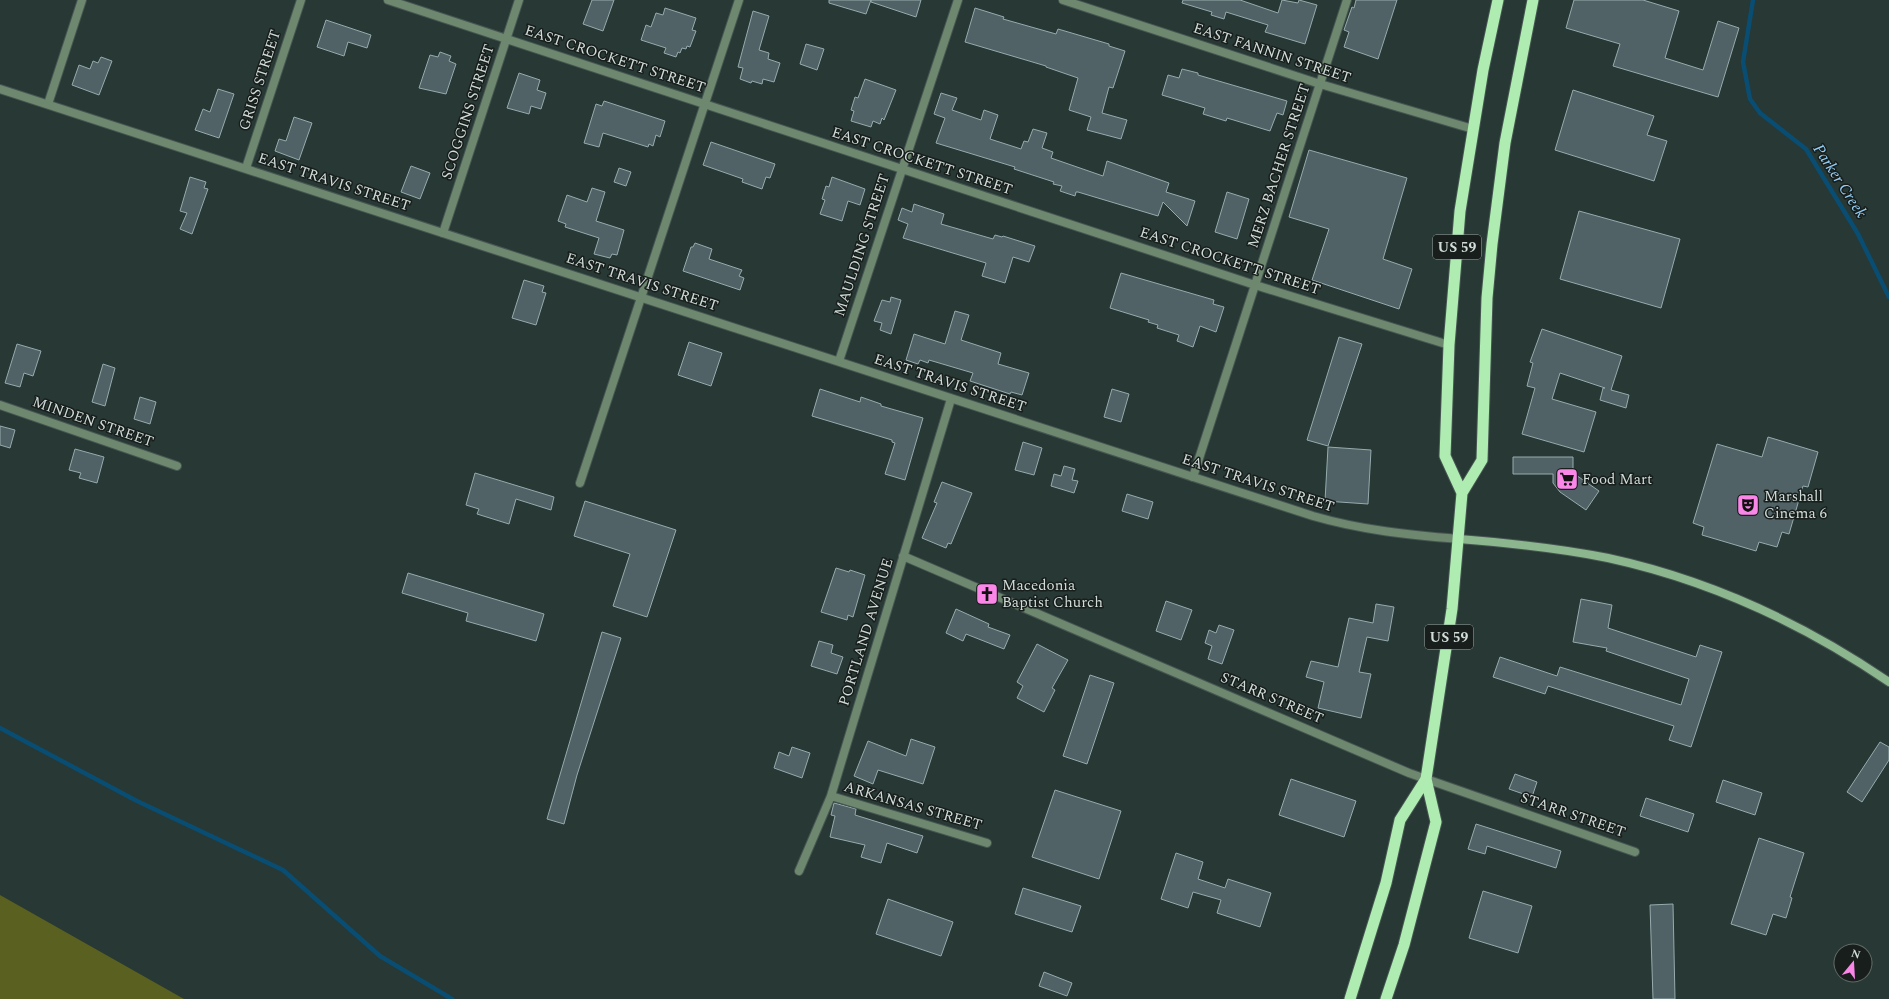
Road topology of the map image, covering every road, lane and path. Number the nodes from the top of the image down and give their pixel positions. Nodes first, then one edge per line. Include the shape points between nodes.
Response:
1 (82, 0) edge
2 (301, 0) edge
3 (388, 0) edge
4 (519, 0) edge
5 (739, 0) edge
6 (958, 0) edge
7 (1063, 0) edge
8 (1347, 0) edge
9 (1498, 0) edge
10 (1532, 0) edge
11 (506, 39) junction
12 (1320, 84) junction
13 (0, 89) edge
14 (48, 104) junction
15 (704, 104) junction
16 (1473, 129) junction
17 (246, 168) junction
18 (902, 169) junction
19 (443, 233) junction
20 (1255, 285) junction
21 (641, 296) junction
22 (1449, 345) junction
23 (839, 361) junction
24 (951, 399) junction
25 (0, 405) edge
26 (177, 466) dead end
27 (1193, 477) junction
28 (580, 484) dead end
29 (1462, 493) junction
30 (1459, 538) junction
31 (903, 556) junction
32 (1889, 682) edge
33 (1426, 779) junction
34 (830, 796) junction
35 (987, 843) dead end
36 (1635, 852) dead end
37 (799, 871) dead end
38 (1350, 999) edge
39 (1386, 999) edge

1 - 14 street
2 - 17 street, GRISS STREET
3 - 11 street, EAST CROCKETT STREET
4 - 11 street, SCOGGINS STREET
5 - 15 street
6 - 18 street, MAULDING STREET
7 - 12 street, EAST FANNIN STREET
8 - 12 street, MERZ BACHER STREET
9 - 16 highway, US 59
10 - 29 highway, US 59 via 1504,150 1487,298 1482,460
11 - 15 street, EAST CROCKETT STREET
11 - 19 street, SCOGGINS STREET
12 - 16 street, EAST FANNIN STREET
12 - 20 street, MERZ BACHER STREET
13 - 14 street, EAST TRAVIS STREET
14 - 17 street, EAST TRAVIS STREET
15 - 18 street, EAST CROCKETT STREET
15 - 21 street
16 - 22 highway, US 59 via 1460,211
17 - 19 street, EAST TRAVIS STREET
18 - 20 street, EAST CROCKETT STREET
18 - 23 street, MAULDING STREET
19 - 21 street, EAST TRAVIS STREET
20 - 22 street, EAST CROCKETT STREET
20 - 27 street, MERZ BACHER STREET
21 - 23 street, EAST TRAVIS STREET
21 - 28 street
22 - 29 highway, US 59 via 1446,456
23 - 24 street, EAST TRAVIS STREET
24 - 27 street, EAST TRAVIS STREET
24 - 31 street, PORTLAND AVENUE
25 - 26 street, MINDEN STREET
27 - 30 street, EAST TRAVIS STREET via 1313,516 1356,527
29 - 30 highway, US 59
30 - 32 main road, EAST TRAVIS STREET via 1587,554 1690,581 1727,594 1779,618 1838,649
30 - 33 highway, US 59 via 1449,636
31 - 33 street, STARR STREET
31 - 34 street, PORTLAND AVENUE
33 - 36 street, STARR STREET
33 - 38 highway, US 59 via 1400,820 1386,883
33 - 39 highway, US 59 via 1436,822 1408,930
34 - 35 street, ARKANSAS STREET
34 - 37 street, PORTLAND AVENUE

